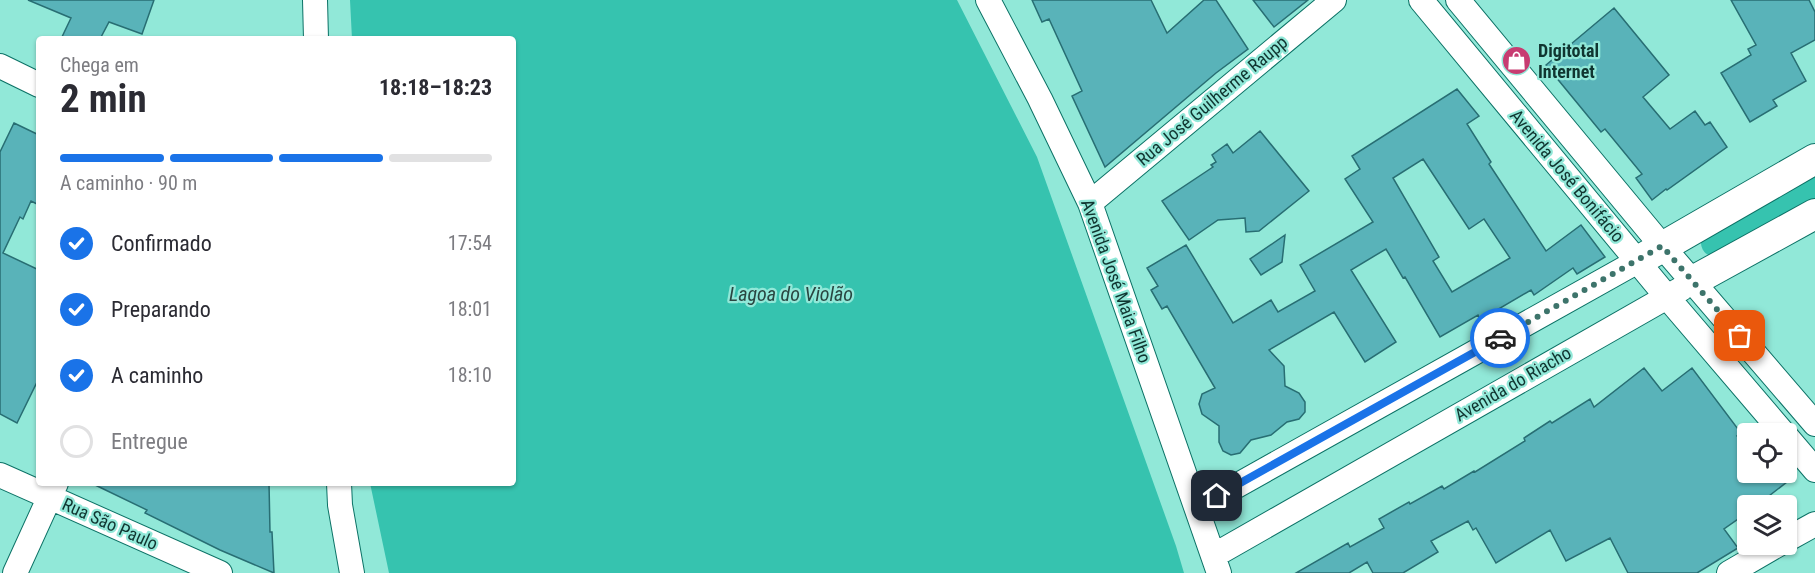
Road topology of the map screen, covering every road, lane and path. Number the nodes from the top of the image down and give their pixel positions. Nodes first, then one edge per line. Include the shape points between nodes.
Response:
1 (315, 0) edge
2 (988, 0) edge
3 (1334, 0) edge
4 (1422, 0) edge
5 (1458, 0) edge
6 (316, 36) edge
7 (0, 66) edge
8 (36, 84) edge
9 (1815, 159) edge
10 (1090, 203) junction
11 (1815, 214) edge
12 (1650, 254) junction
13 (1694, 281) junction
14 (1667, 297) junction
15 (1808, 416) edge
16 (1775, 423) edge
17 (1797, 449) edge
18 (1815, 470) edge
19 (0, 475) edge
20 (36, 485) edge
21 (339, 486) edge
22 (52, 490) edge
23 (1197, 508) junction
24 (1815, 524) edge
25 (1797, 534) edge
26 (1760, 555) edge
27 (1216, 564) edge
28 (15, 573) edge
29 (220, 573) edge
30 (352, 573) edge
31 (1729, 573) edge

1 - 6 street
2 - 10 street, Avenida José Maia Filho
3 - 10 street, Rua José Guilherme Raupp
4 - 12 street, Avenida José Bonifácio
5 - 12 street, Avenida José Bonifácio
7 - 8 street
9 - 12 main road
10 - 23 street, Avenida José Maia Filho
11 - 13 main road, Avenida do Riacho
12 - 13 street, Avenida José Bonifácio
12 - 14 street, Avenida José Bonifácio
12 - 23 street
13 - 14 street, Avenida do Riacho
13 - 15 street, Avenida José Bonifácio
14 - 16 street, Avenida José Bonifácio
14 - 27 street, Avenida do Riacho
17 - 18 street, Avenida José Bonifácio
19 - 20 street, Rua São Paulo
21 - 30 street
22 - 28 street
22 - 29 street, Rua São Paulo
23 - 27 street, Avenida José Maia Filho
24 - 25 street
26 - 31 street

